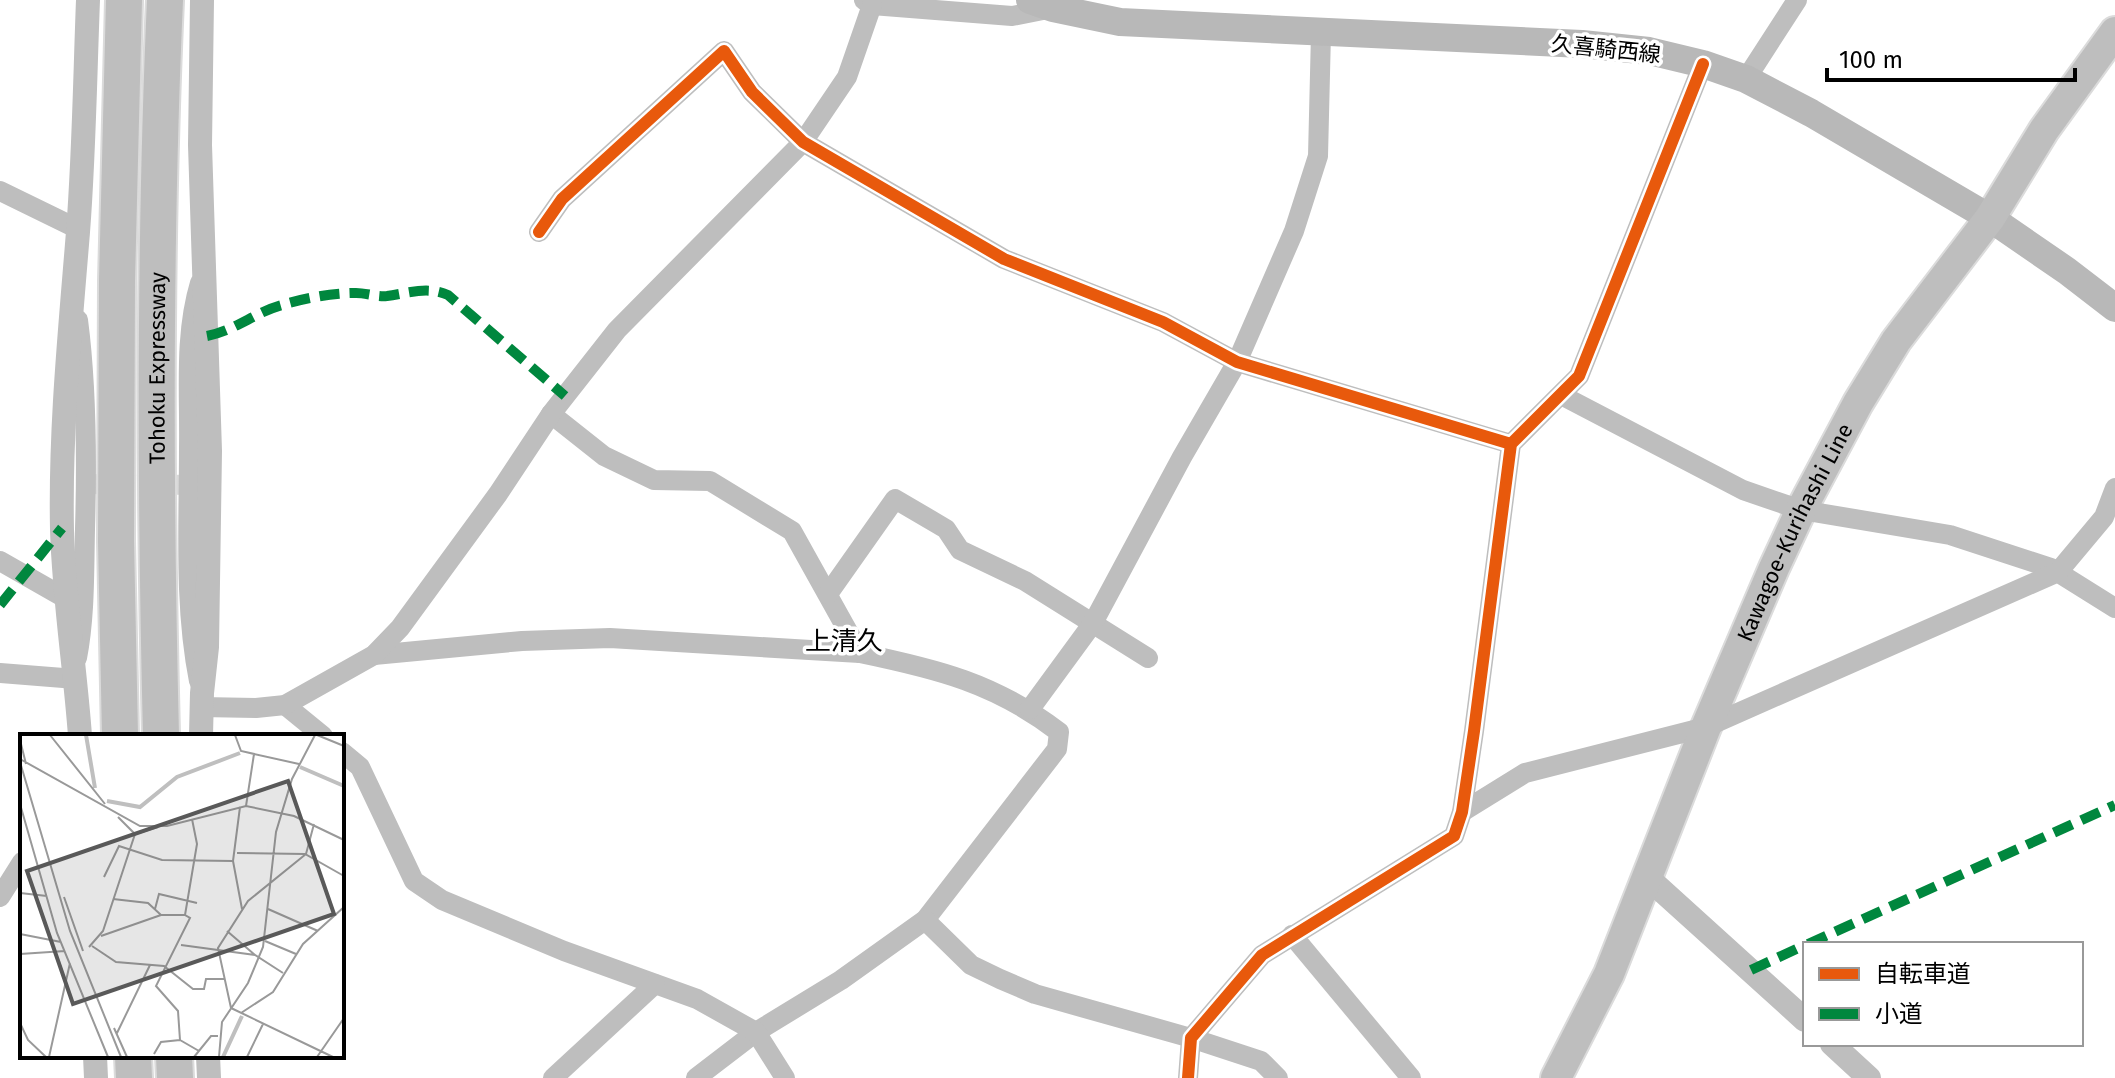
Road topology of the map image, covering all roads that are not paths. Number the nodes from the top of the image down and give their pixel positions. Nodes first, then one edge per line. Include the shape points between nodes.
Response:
1 (88, 0) edge
2 (124, 0) edge
3 (165, 0) edge
4 (202, 0) edge
5 (1797, 0) edge
6 (868, 3) edge
7 (1041, 4) edge
8 (2115, 32) edge
9 (1321, 33) junction
10 (1703, 64) junction
11 (1746, 79) junction
12 (803, 142) junction
13 (0, 191) edge
14 (1990, 218) junction
15 (78, 229) junction
16 (539, 232) dead end
17 (73, 285) junction
18 (2115, 308) edge
19 (1237, 362) junction
20 (1561, 395) junction
21 (551, 414) junction
22 (1511, 444) junction
23 (2115, 488) edge
24 (1801, 510) junction
25 (0, 561) edge
26 (2058, 572) junction
27 (828, 594) junction
28 (65, 598) junction
29 (2115, 608) edge
30 (1093, 623) junction
31 (860, 653) junction
32 (374, 655) junction
33 (1148, 658) dead end
34 (76, 672) junction
35 (0, 673) edge
36 (202, 700) junction
37 (285, 705) junction
38 (1030, 709) junction
39 (1706, 727) junction
40 (80, 734) edge
41 (120, 734) edge
42 (161, 734) edge
43 (201, 734) edge
44 (321, 734) edge
45 (344, 754) edge
46 (1462, 812) junction
47 (20, 865) edge
48 (1648, 878) junction
49 (0, 897) edge
50 (925, 920) junction
51 (1292, 935) junction
52 (655, 984) junction
53 (1803, 1018) edge
54 (756, 1032) junction
55 (1191, 1038) junction
56 (1834, 1046) edge
57 (95, 1058) edge
58 (133, 1058) edge
59 (174, 1058) edge
60 (208, 1058) edge
61 (96, 1078) edge
62 (134, 1078) edge
63 (175, 1078) edge
64 (209, 1078) edge
65 (553, 1078) edge
66 (696, 1078) edge
67 (785, 1078) edge
68 (1188, 1078) edge
69 (1278, 1078) edge
70 (1411, 1078) edge
71 (1556, 1078) edge
72 (1869, 1078) edge

1 - 15 street
2 - 41 highway, Tohoku Expressway via 117,281
3 - 42 highway, Tohoku Expressway via 156,542
4 - 36 street via 200,145 210,451
5 - 11 street
6 - 7 street via 1012,16
6 - 12 street via 847,77
7 - 9 main road, 久喜騎西線 via 1120,22
8 - 14 main road, Kawagoe-Kurihashi Line via 2044,130
9 - 10 main road, 久喜騎西線 via 1582,44 1649,51
9 - 19 street via 1318,156 1294,231
10 - 11 main road, 久喜騎西線
10 - 20 street via 1579,376
11 - 14 main road, 久喜騎西線
12 - 16 street via 752,92 724,51 562,199
12 - 19 street via 1004,259 1163,322
12 - 21 street via 617,330
13 - 15 street
14 - 18 main road, 久喜騎西線
14 - 24 main road, Kawagoe-Kurihashi Line via 1896,341
15 - 17 street
17 - 28 street via 65,368
17 - 34 street via 83,366 86,484 83,626
19 - 22 street
19 - 30 street
20 - 22 street
20 - 24 street via 1743,490
21 - 27 street via 604,456 654,480 710,481 792,531
21 - 32 street via 441,574
22 - 46 street
23 - 26 street via 2104,517
24 - 26 street via 1950,535
24 - 39 main road, Kawagoe-Kurihashi Line
25 - 28 street
26 - 29 street
26 - 39 street
27 - 30 street via 895,499 946,529 960,550 1025,581
27 - 31 street
28 - 34 street
30 - 33 street
30 - 38 street
31 - 32 street via 610,638
31 - 38 street via 937,669
32 - 37 street
34 - 35 street
34 - 40 street
36 - 37 street via 256,708
36 - 43 street
37 - 44 street
38 - 50 street via 1059,732 1057,749
39 - 46 street via 1525,773
39 - 48 main road, Kawagoe-Kurihashi Line
45 - 52 street via 360,767 414,881 442,900
46 - 51 street via 1454,836
47 - 49 street
48 - 53 street
48 - 71 main road, Kawagoe-Kurihashi Line via 1609,974
50 - 54 street
50 - 55 street via 971,965 1012,984
51 - 55 street via 1262,955
51 - 70 street
52 - 54 street via 697,999
52 - 65 street
54 - 66 street
54 - 67 street
55 - 68 street
55 - 69 street via 1261,1061
56 - 72 street
57 - 61 street
58 - 62 highway
59 - 63 highway
60 - 64 street

